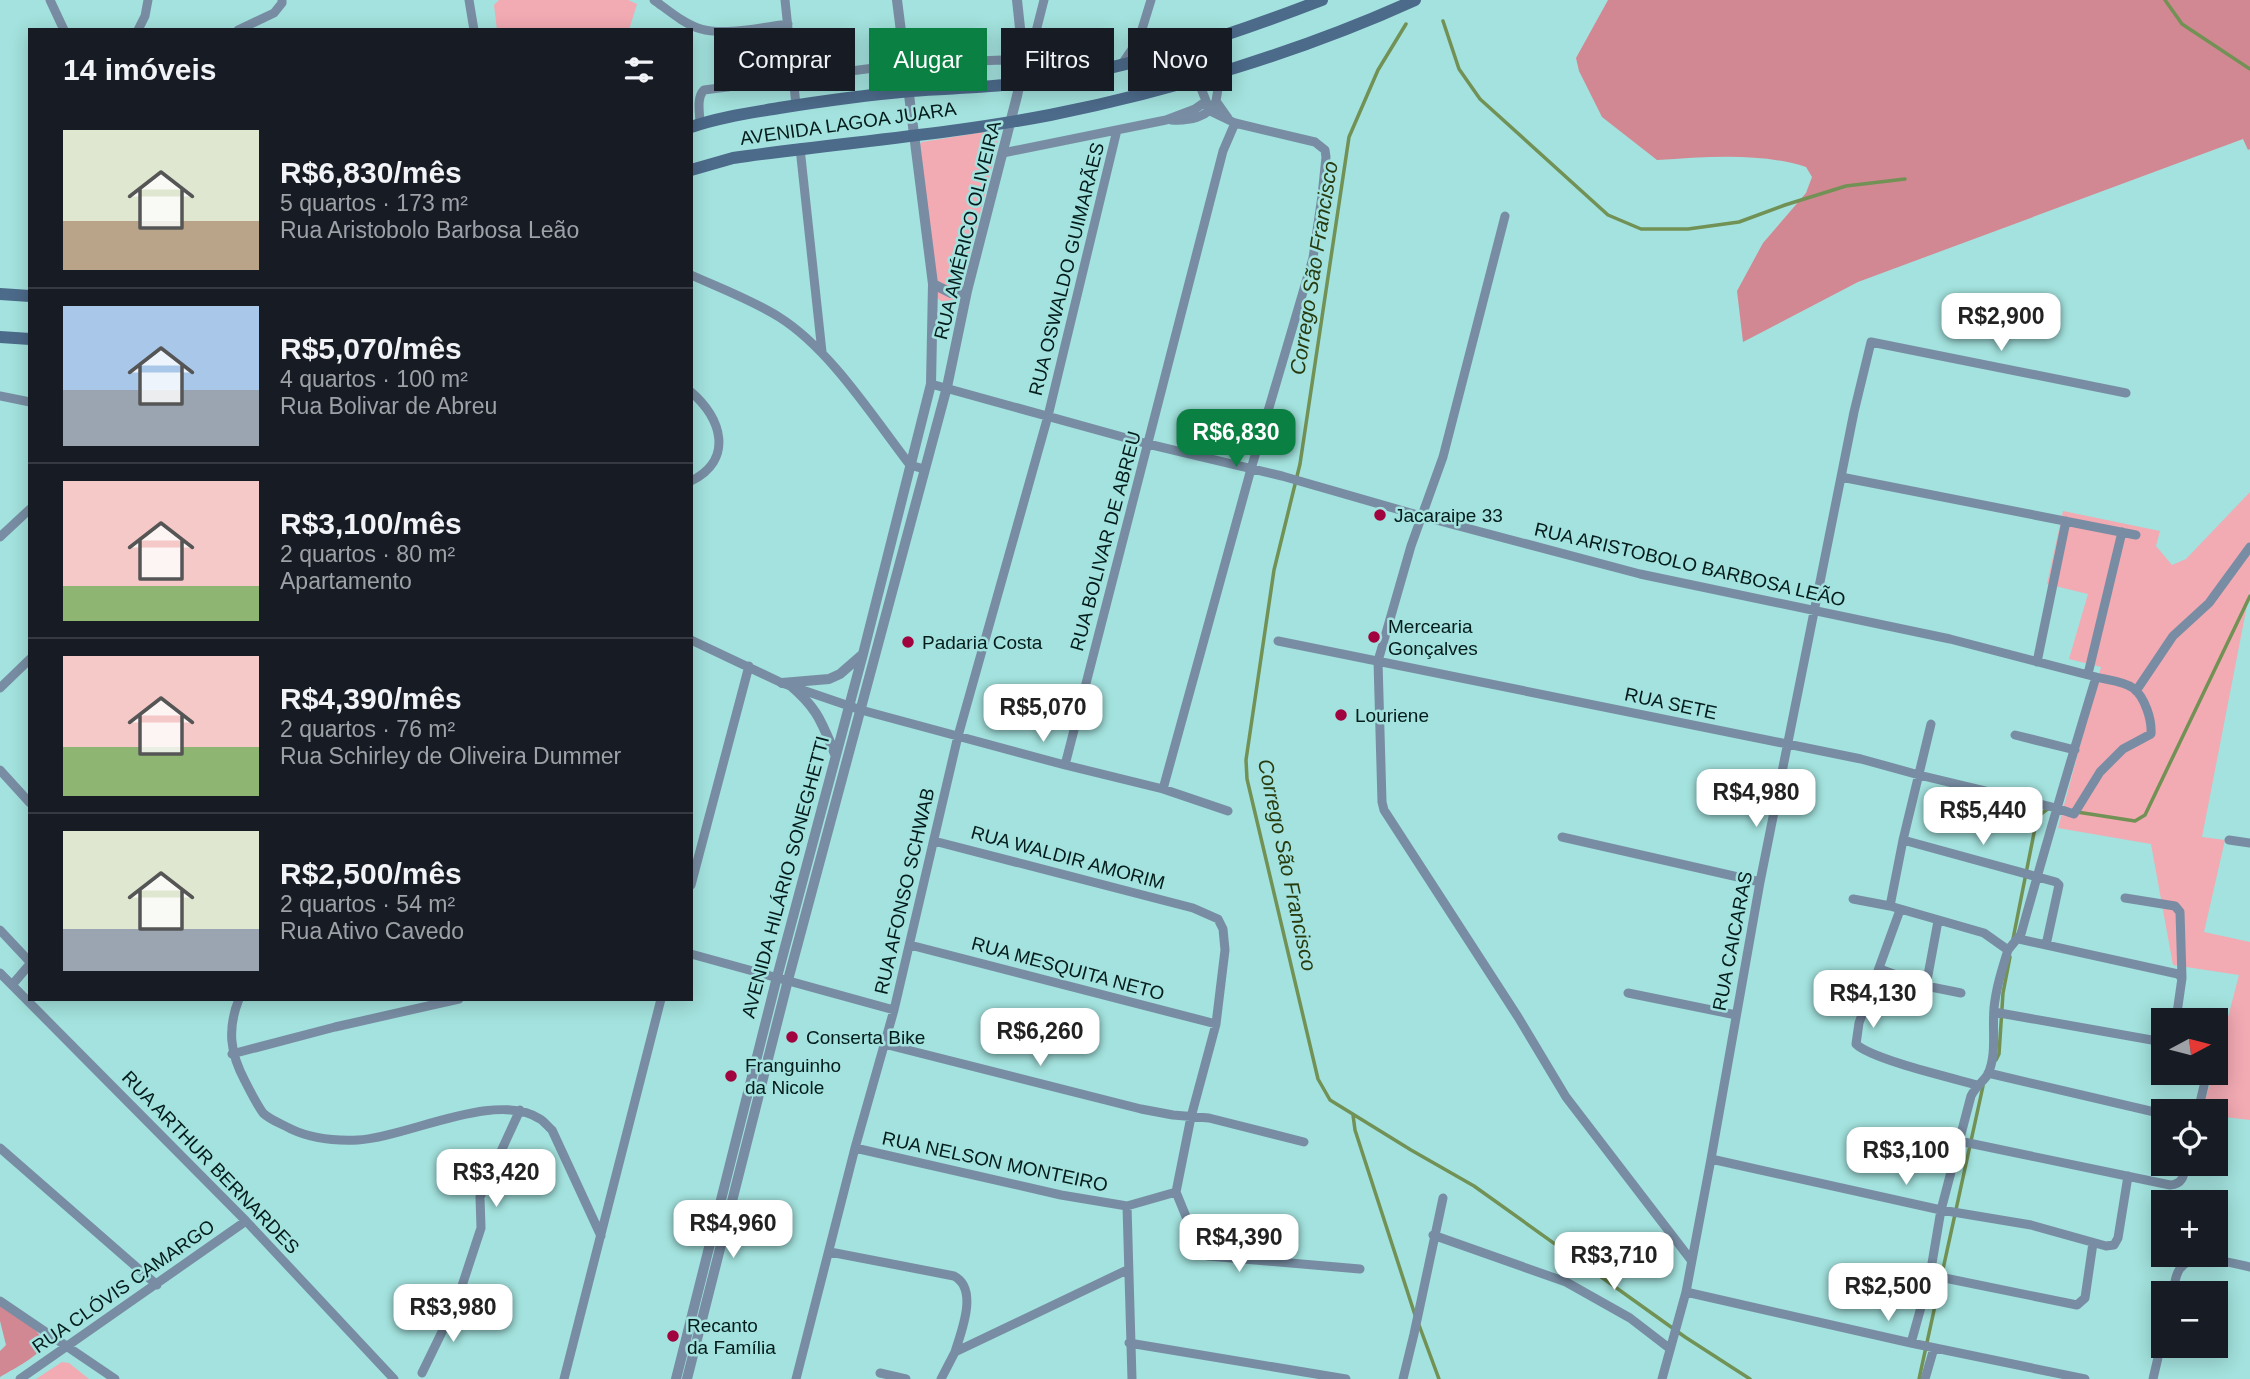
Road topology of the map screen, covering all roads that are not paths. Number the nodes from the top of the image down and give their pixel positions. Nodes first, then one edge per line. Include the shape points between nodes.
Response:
1 (50, 0) edge
2 (148, 0) edge
3 (282, 0) edge
4 (469, 0) edge
5 (654, 0) edge
6 (785, 0) edge
7 (897, 0) edge
8 (1017, 0) edge
9 (1044, 0) edge
10 (1151, 0) edge
11 (1322, 0) edge
12 (1415, 0) edge
13 (788, 24) junction
14 (63, 28) edge
15 (139, 28) edge
16 (242, 28) edge
17 (474, 28) edge
18 (788, 28) edge
19 (900, 28) edge
20 (1020, 28) edge
21 (1037, 28) edge
22 (1122, 64) junction
23 (1114, 66) edge
24 (1232, 67) edge
25 (714, 89) edge
26 (795, 91) edge
27 (908, 91) joint
28 (1018, 91) edge
29 (1150, 91) edge
30 (1202, 91) edge
31 (1218, 91) edge
32 (1216, 101) junction
33 (796, 106) junction
34 (1207, 106) junction
35 (1012, 121) junction
36 (1233, 122) junction
37 (695, 126) edge
38 (1117, 131) junction
39 (915, 134) junction
40 (800, 148) junction
41 (1003, 153) junction
42 (693, 169) edge
43 (1504, 216) dead end
44 (693, 276) edge
45 (933, 284) junction
46 (967, 291) junction
47 (0, 294) edge
48 (28, 296) edge
49 (0, 337) edge
50 (28, 339) edge
51 (822, 352) junction
52 (931, 384) junction
53 (947, 387) junction
54 (2126, 393) dead end
55 (693, 394) edge
56 (0, 397) edge
57 (28, 402) edge
58 (1048, 416) junction
59 (1148, 444) junction
60 (910, 465) junction
61 (1251, 469) junction
62 (924, 470) junction
63 (1841, 477) junction
64 (693, 480) edge
65 (28, 511) edge
66 (1421, 516) junction
67 (2066, 521) junction
68 (2122, 532) junction
69 (2136, 535) dead end
70 (0, 537) edge
71 (2250, 547) edge
72 (883, 576) junction
73 (895, 579) junction
74 (1815, 612) junction
75 (693, 641) edge
76 (1278, 641) dead end
77 (863, 654) junction
78 (28, 661) edge
79 (1378, 661) junction
80 (2037, 662) junction
81 (749, 666) junction
82 (2092, 676) junction
83 (786, 684) junction
84 (0, 688) edge
85 (2137, 691) junction
86 (848, 706) junction
87 (861, 710) junction
88 (1931, 723) dead end
89 (2015, 735) dead end
90 (958, 736) junction
91 (1789, 745) junction
92 (2075, 750) junction
93 (835, 754) junction
94 (1065, 765) junction
95 (0, 770) edge
96 (1919, 775) junction
97 (1163, 789) junction
98 (28, 801) edge
99 (2056, 808) junction
100 (1228, 811) dead end
101 (1562, 837) dead end
102 (1903, 840) junction
103 (2229, 840) dead end
104 (934, 841) junction
105 (2250, 842) edge
106 (693, 877) edge
107 (2037, 877) junction
108 (1760, 882) junction
109 (2125, 898) dead end
110 (1853, 899) dead end
111 (1889, 906) junction
112 (1900, 910) junction
113 (1938, 920) junction
114 (0, 930) edge
115 (2019, 939) junction
116 (910, 945) junction
117 (2046, 945) junction
118 (2008, 950) junction
119 (693, 955) edge
120 (28, 961) edge
121 (28, 965) edge
122 (1880, 969) junction
123 (0, 973) edge
124 (776, 977) junction
125 (2182, 978) junction
126 (788, 981) junction
127 (12, 985) junction
128 (1926, 986) junction
129 (1628, 993) dead end
130 (1961, 993) dead end
131 (238, 1001) edge
132 (450, 1001) edge
133 (661, 1001) edge
134 (2178, 1008) edge
135 (894, 1010) junction
136 (1994, 1012) junction
137 (1736, 1015) junction
138 (1216, 1024) junction
139 (2151, 1040) edge
140 (884, 1044) junction
141 (232, 1054) junction
142 (1988, 1073) junction
143 (756, 1085) junction
144 (1977, 1085) junction
145 (520, 1110) junction
146 (2151, 1111) edge
147 (1191, 1117) junction
148 (1958, 1141) junction
149 (1304, 1142) dead end
150 (0, 1148) edge
151 (855, 1148) junction
152 (1712, 1159) junction
153 (2128, 1176) junction
154 (2184, 1176) edge
155 (1176, 1192) junction
156 (1443, 1198) dead end
157 (1127, 1206) junction
158 (1941, 1210) junction
159 (246, 1221) junction
160 (1433, 1235) junction
161 (601, 1236) junction
162 (2093, 1243) junction
163 (830, 1252) junction
164 (1691, 1259) junction
165 (2250, 1267) edge
166 (1360, 1269) dead end
167 (1127, 1270) junction
168 (1930, 1275) junction
169 (2176, 1281) edge
170 (157, 1285) junction
171 (1686, 1292) junction
172 (0, 1301) edge
173 (1129, 1343) junction
174 (1910, 1343) junction
175 (1670, 1344) junction
176 (69, 1346) junction
177 (1934, 1348) junction
178 (955, 1352) junction
179 (2158, 1358) edge
180 (422, 1373) dead end
181 (880, 1373) dead end
182 (20, 1379) edge
183 (115, 1379) edge
184 (394, 1379) edge
185 (564, 1379) edge
186 (676, 1379) edge
187 (687, 1379) edge
188 (796, 1379) edge
189 (906, 1379) edge
190 (941, 1379) edge
191 (1132, 1379) edge
192 (1346, 1379) edge
193 (1403, 1379) edge
194 (1662, 1379) edge
195 (1926, 1379) edge
196 (2085, 1379) edge
197 (2153, 1379) edge

1 - 14 street
2 - 15 street
3 - 16 street via 274,13
4 - 17 street
5 - 13 street via 703,30
6 - 13 street
7 - 19 street, AVENIDA HILÁRIO SONEGHETTI
8 - 20 street
9 - 21 street, RUA AMÉRICO OLIVEIRA
10 - 22 street via 1139,39
11 - 22 main road, AVENIDA LAGOA JUARA via 1226,35
12 - 24 main road, AVENIDA LAGOA JUARA
13 - 18 street
22 - 23 main road, AVENIDA LAGOA JUARA
25 - 37 street via 701,92
26 - 33 street
27 - 33 main road, AVENIDA LAGOA JUARA
27 - 39 street, AVENIDA HILÁRIO SONEGHETTI
28 - 35 street, RUA AMÉRICO OLIVEIRA
29 - 35 main road, AVENIDA LAGOA JUARA
30 - 34 street
31 - 32 street
32 - 34 street
32 - 36 street
33 - 37 main road, AVENIDA LAGOA JUARA
34 - 36 street
34 - 38 street
35 - 39 main road, AVENIDA LAGOA JUARA
35 - 41 street, RUA AMÉRICO OLIVEIRA
36 - 59 street, RUA BOLIVAR DE ABREU
36 - 61 street via 1315,142 1326,157 1312,258
38 - 41 street
38 - 58 street, RUA OSWALDO GUIMARÃES
39 - 40 main road, AVENIDA LAGOA JUARA
39 - 45 street, AVENIDA HILÁRIO SONEGHETTI
40 - 42 main road, AVENIDA LAGOA JUARA
40 - 51 street
41 - 46 street, RUA AMÉRICO OLIVEIRA
43 - 66 street via 1443,457
44 - 51 street via 778,316
45 - 46 street via 951,293
45 - 52 street, AVENIDA HILÁRIO SONEGHETTI
46 - 53 street, RUA AMÉRICO OLIVEIRA
47 - 48 main road
49 - 50 main road
51 - 60 street
52 - 53 street, RUA ARISTOBOLO BARBOSA LEÃO
52 - 60 street, AVENIDA HILÁRIO SONEGHETTI
53 - 58 street, RUA ARISTOBOLO BARBOSA LEÃO
53 - 62 street, AVENIDA HILÁRIO SONEGHETTI
54 - 63 street, RUA CAICARAS via 1871,342
55 - 64 street via 704,402 719,434 714,464
56 - 57 street
58 - 59 street, RUA ARISTOBOLO BARBOSA LEÃO
58 - 90 street, RUA OSWALDO GUIMARÃES
59 - 61 street, RUA ARISTOBOLO BARBOSA LEÃO
59 - 94 street, RUA BOLIVAR DE ABREU
60 - 62 street
60 - 72 street, AVENIDA HILÁRIO SONEGHETTI
61 - 66 street, RUA ARISTOBOLO BARBOSA LEÃO
61 - 97 street
62 - 73 street, AVENIDA HILÁRIO SONEGHETTI
63 - 67 street
63 - 74 street, RUA CAICARAS
65 - 70 street
66 - 74 street, RUA ARISTOBOLO BARBOSA LEÃO via 1640,574
66 - 79 street
67 - 68 street
67 - 80 street
68 - 69 street
68 - 82 street
71 - 85 street via 2209,603 2174,636
72 - 73 street
72 - 77 street, AVENIDA HILÁRIO SONEGHETTI
73 - 87 street, AVENIDA HILÁRIO SONEGHETTI
74 - 80 street, RUA ARISTOBOLO BARBOSA LEÃO
74 - 91 street, RUA CAICARAS
75 - 81 street
76 - 79 street, RUA SETE
77 - 83 street via 829,679
77 - 86 street, AVENIDA HILÁRIO SONEGHETTI
78 - 84 street
79 - 91 street, RUA SETE
79 - 164 street via 1384,810 1566,1097
80 - 82 street, RUA ARISTOBOLO BARBOSA LEÃO
81 - 83 street
81 - 106 street
82 - 85 street, RUA ARISTOBOLO BARBOSA LEÃO
82 - 92 street
83 - 86 street
83 - 93 street via 810,703
85 - 99 street via 2151,734 2123,749 2100,772 2074,814
86 - 87 street
86 - 93 street, AVENIDA HILÁRIO SONEGHETTI
87 - 90 street
87 - 126 street, AVENIDA HILÁRIO SONEGHETTI
88 - 96 street
89 - 92 street
90 - 94 street
90 - 104 street, RUA AFONSO SCHWAB
91 - 96 street, RUA SETE
91 - 108 street, RUA CAICARAS
92 - 99 street
93 - 124 street, AVENIDA HILÁRIO SONEGHETTI
94 - 97 street
95 - 98 street
96 - 99 street, RUA SETE
96 - 102 street
97 - 100 street
99 - 107 street
101 - 108 street
102 - 107 street
102 - 111 street
103 - 105 street
104 - 116 street, RUA AFONSO SCHWAB
104 - 138 street, RUA WALDIR AMORIM via 1193,908 1218,919 1225,950
107 - 115 street
107 - 117 street via 2059,885
108 - 137 street, RUA CAICARAS
109 - 125 street via 2175,906 2180,912
110 - 111 street
111 - 112 street
112 - 113 street
112 - 122 street
113 - 118 street via 1984,933
113 - 128 street
114 - 120 street
115 - 117 street
115 - 118 street
116 - 135 street, RUA AFONSO SCHWAB
116 - 138 street, RUA MESQUITA NETO
117 - 125 street
118 - 136 street
119 - 124 street
121 - 127 street
122 - 128 street
122 - 144 street via 1859,1023 1856,1044 1883,1057
123 - 127 street, RUA ARTHUR BERNARDES
124 - 126 street
124 - 143 street, AVENIDA HILÁRIO SONEGHETTI
125 - 134 street
126 - 135 street
126 - 143 street, AVENIDA HILÁRIO SONEGHETTI
127 - 159 street, RUA ARTHUR BERNARDES
128 - 130 street
129 - 137 street
131 - 141 street via 230,1034
132 - 141 street
133 - 161 street
135 - 140 street, RUA AFONSO SCHWAB
136 - 139 street
136 - 142 street
137 - 152 street, RUA CAICARAS
138 - 147 street, RUA WALDIR AMORIM
140 - 147 street via 1141,1109
140 - 151 street, RUA AFONSO SCHWAB
141 - 145 street via 265,1115 301,1134 330,1140 360,1140 465,1114
142 - 144 street
142 - 146 street
143 - 186 street, AVENIDA HILÁRIO SONEGHETTI
143 - 187 street, AVENIDA HILÁRIO SONEGHETTI
144 - 148 street
145 - 161 street via 552,1130
145 - 180 street via 480,1197 481,1228 457,1301
147 - 149 street
147 - 155 street, RUA WALDIR AMORIM
148 - 153 street
148 - 158 street
150 - 170 street
151 - 157 street, RUA NELSON MONTEIRO
151 - 163 street, RUA AFONSO SCHWAB
152 - 158 street
152 - 164 street, RUA CAICARAS
153 - 154 street via 2170,1185
153 - 162 street via 2116,1243
155 - 157 street
155 - 166 street via 1198,1245 1208,1256
156 - 160 street
157 - 167 street
158 - 162 street
158 - 168 street
159 - 170 street, RUA CLÓVIS CAMARGO
159 - 184 street, RUA ARTHUR BERNARDES
160 - 175 street via 1566,1282
160 - 193 street
161 - 185 street
162 - 168 street via 2085,1298 2077,1305
163 - 178 street via 961,1280 967,1301
163 - 188 street, RUA AFONSO SCHWAB
164 - 171 street, RUA CAICARAS
165 - 169 street via 2209,1258 2191,1260 2178,1270
167 - 173 street
167 - 178 street
168 - 174 street
170 - 176 street, RUA CLÓVIS CAMARGO
171 - 174 street
171 - 175 street, RUA CAICARAS
172 - 176 street
173 - 191 street
173 - 192 street
174 - 177 street
175 - 194 street, RUA CAICARAS
176 - 182 street, RUA CLÓVIS CAMARGO
176 - 183 street
177 - 195 street
177 - 196 street
178 - 190 street
179 - 197 street
181 - 189 street

